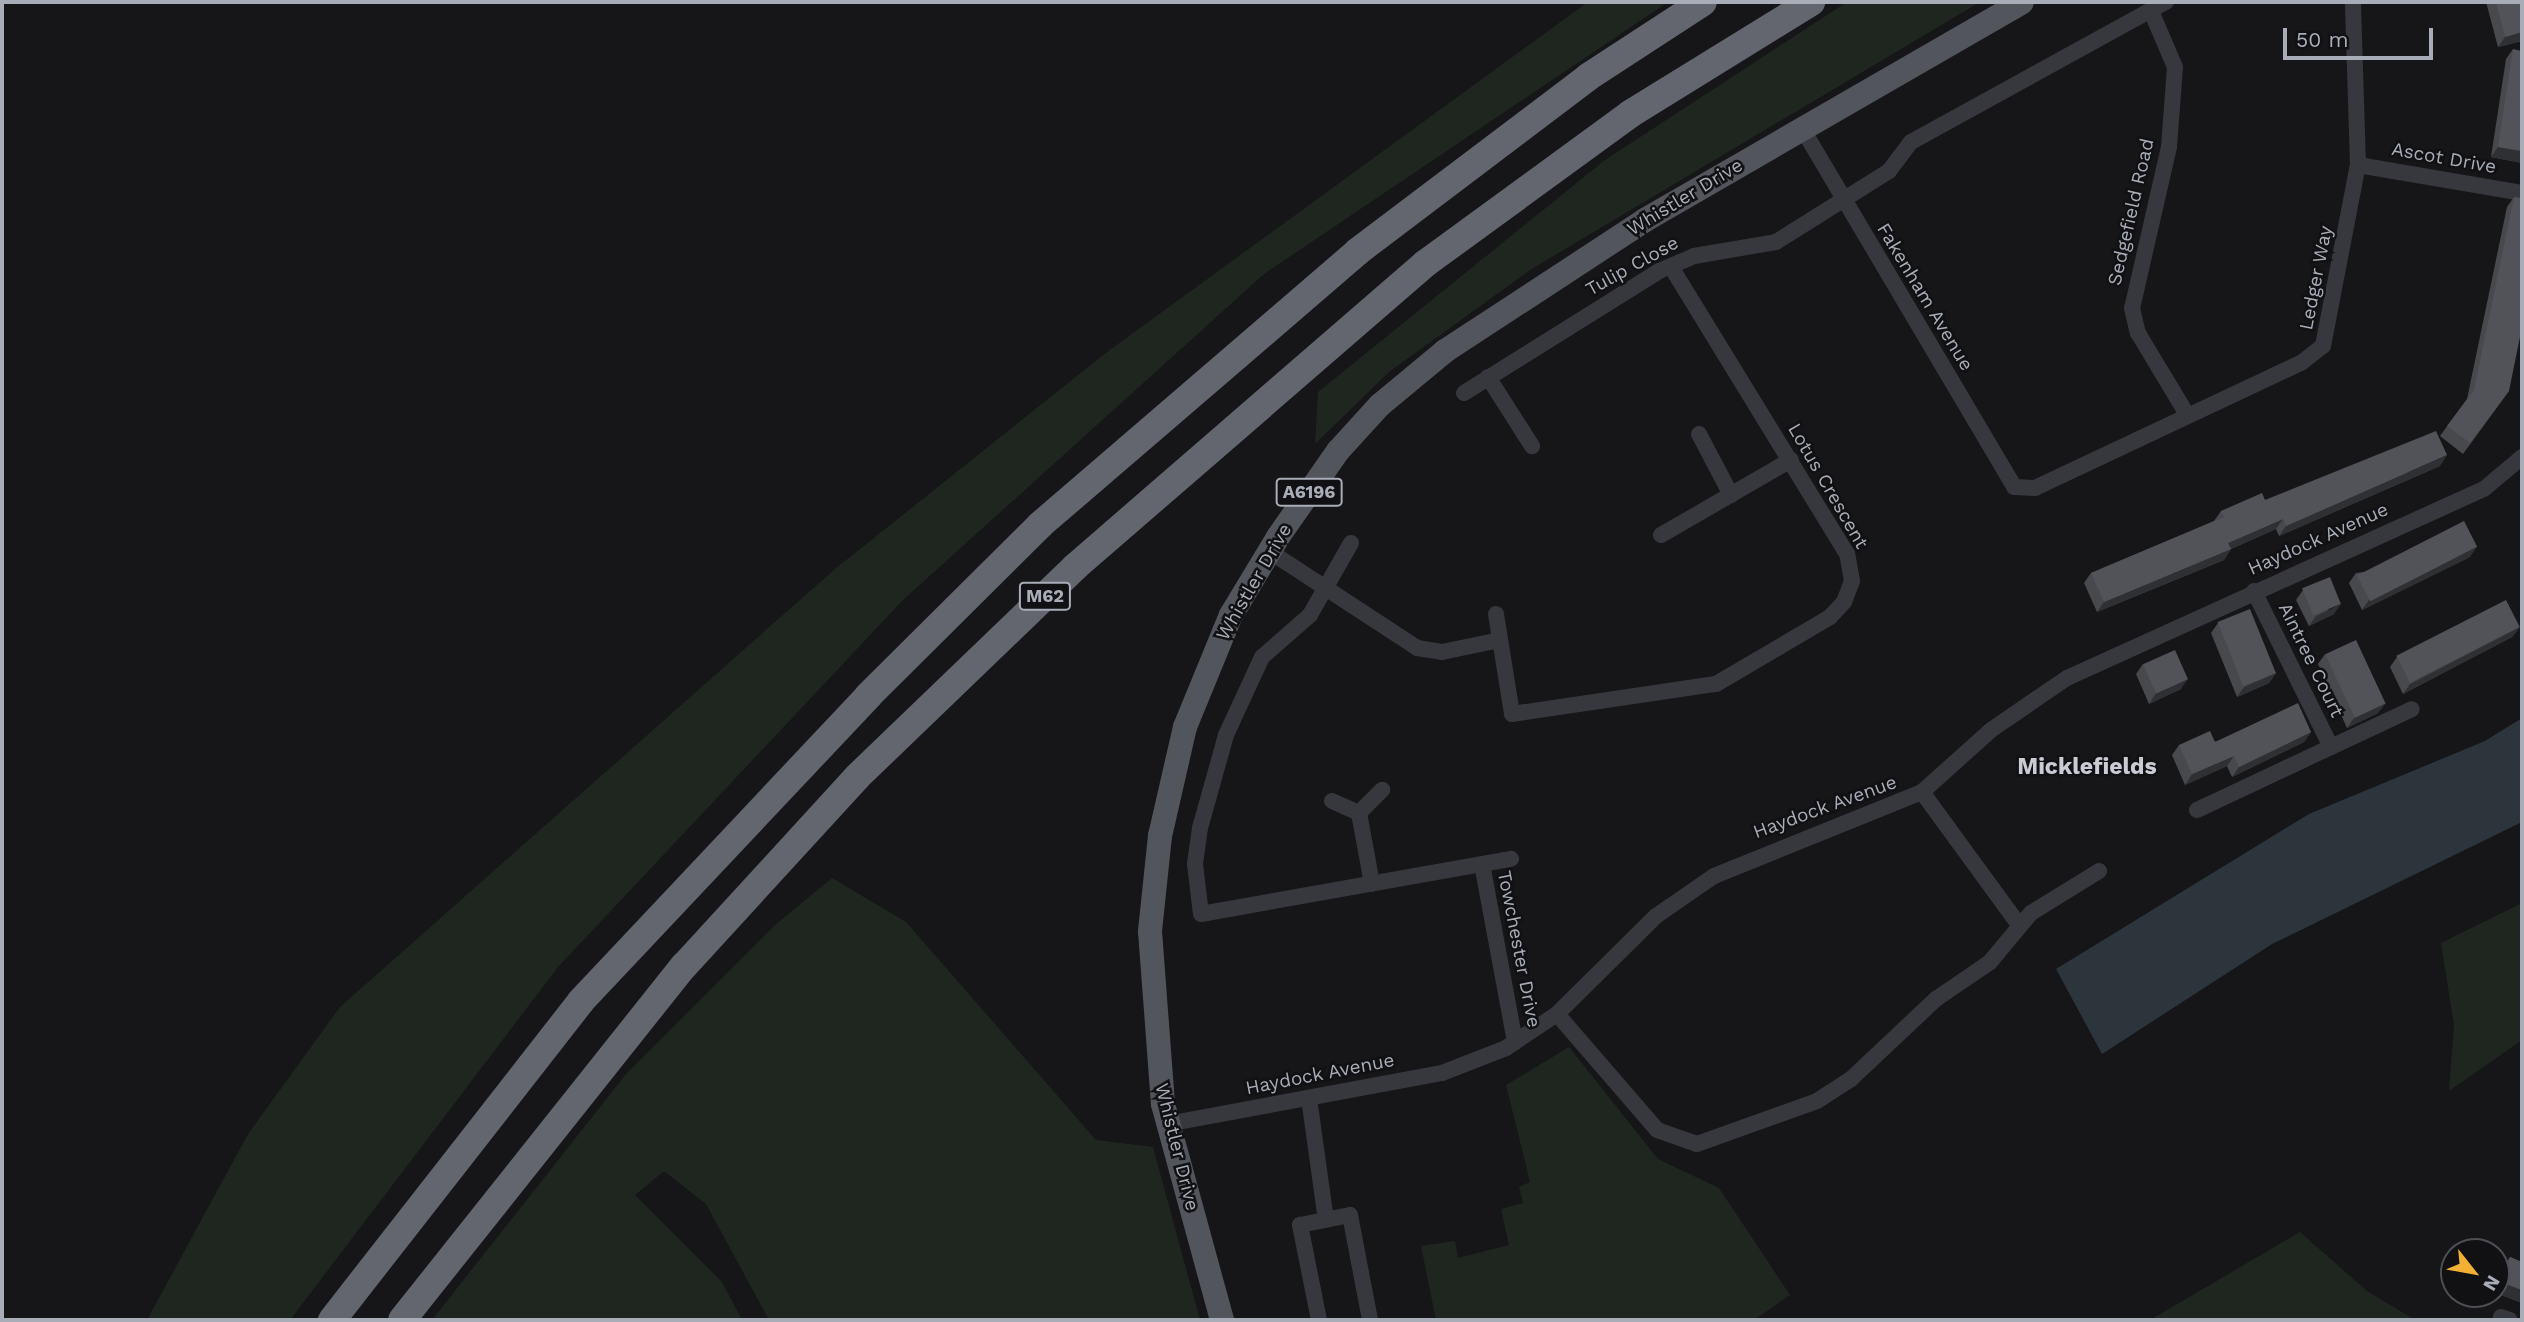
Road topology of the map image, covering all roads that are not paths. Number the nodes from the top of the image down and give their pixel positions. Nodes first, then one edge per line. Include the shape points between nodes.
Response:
1 (1703, 2) edge
2 (1811, 2) edge
3 (2022, 2) edge
4 (2166, 2) edge
5 (2353, 2) edge
6 (2151, 11) junction
7 (1802, 128) junction
8 (2358, 165) junction
9 (2522, 193) edge
10 (1844, 201) junction
11 (1672, 268) junction
12 (1488, 377) junction
13 (1464, 393) dead end
14 (2186, 413) junction
15 (1699, 434) dead end
16 (1532, 446) dead end
17 (2522, 457) edge
18 (1791, 460) junction
19 (2014, 487) joint
20 (1731, 495) junction
21 (1661, 535) dead end
22 (1351, 543) dead end
23 (1269, 551) junction
24 (1327, 589) junction
25 (2254, 591) junction
26 (1496, 614) dead end
27 (1500, 640) junction
28 (2412, 709) dead end
29 (2331, 747) junction
30 (1382, 790) dead end
31 (1922, 792) junction
32 (1332, 801) dead end
33 (2197, 810) dead end
34 (1359, 813) junction
35 (1511, 859) dead end
36 (1482, 864) junction
37 (2099, 870) dead end
38 (1372, 884) junction
39 (2019, 925) junction
40 (1557, 1014) junction
41 (1515, 1042) junction
42 (1309, 1098) junction
43 (1167, 1124) junction
44 (1326, 1220) junction
45 (332, 1320) edge
46 (402, 1320) edge
47 (1222, 1320) edge
48 (1319, 1320) edge
49 (1370, 1320) edge

1 - 45 highway, M62 via 1588,77 1357,252 1040,525 868,696 581,1000
2 - 46 highway, M62 via 1630,114 1426,263 1075,567 857,777 684,966
3 - 7 main road, Whistler Drive / A6196
4 - 6 street
5 - 8 street, Ledger Way
6 - 10 street via 1911,142 1889,171
6 - 14 street, Sedgefield Road via 2169,41 2175,67 2166,166 2132,308 2138,333
7 - 10 street, Fakenham Avenue
7 - 23 main road, Whistler Drive / A6196 via 1645,220 1445,351 1380,405 1338,451
8 - 9 street, Ascot Drive
8 - 14 street, Ledger Way via 2323,346 2301,363
10 - 11 street, Tulip Close via 1765,246 1694,256
10 - 19 street, Fakenham Avenue
11 - 12 street, Tulip Close
11 - 18 street, Lotus Crescent
12 - 13 street, Tulip Close
12 - 16 street
14 - 19 street, Ledger Way via 2047,485
15 - 20 street
17 - 25 street, Haydock Avenue via 2484,489
18 - 20 street
18 - 27 street, Lotus Crescent via 1847,554 1852,581 1830,617 1716,684 1512,714
20 - 21 street
22 - 24 street
23 - 24 street
23 - 43 main road, Whistler Drive / A6196 via 1202,678 1160,836 1150,931 1151,999
24 - 27 street via 1417,648 1442,652
24 - 38 street, Towchester Drive via 1300,626 1262,657 1222,747 1198,840 1201,914
25 - 29 street, Aintree Court
25 - 31 street, Haydock Avenue via 2067,678 1992,730
26 - 27 street
28 - 29 street, Aintree Court
29 - 33 street, Aintree Court
30 - 34 street
31 - 39 street
31 - 40 street, Haydock Avenue via 1714,876 1656,916
32 - 34 street
34 - 38 street
35 - 36 street, Towchester Drive
36 - 38 street, Towchester Drive
36 - 41 street, Towchester Drive
37 - 39 street
39 - 40 street via 1990,962 1936,999 1851,1079 1816,1101 1697,1144 1657,1130
40 - 41 street, Haydock Avenue
41 - 42 street, Haydock Avenue via 1442,1073
42 - 43 street, Haydock Avenue
42 - 44 street
43 - 47 main road, Whistler Drive / A6196
44 - 48 street via 1300,1225
44 - 49 street via 1350,1215

